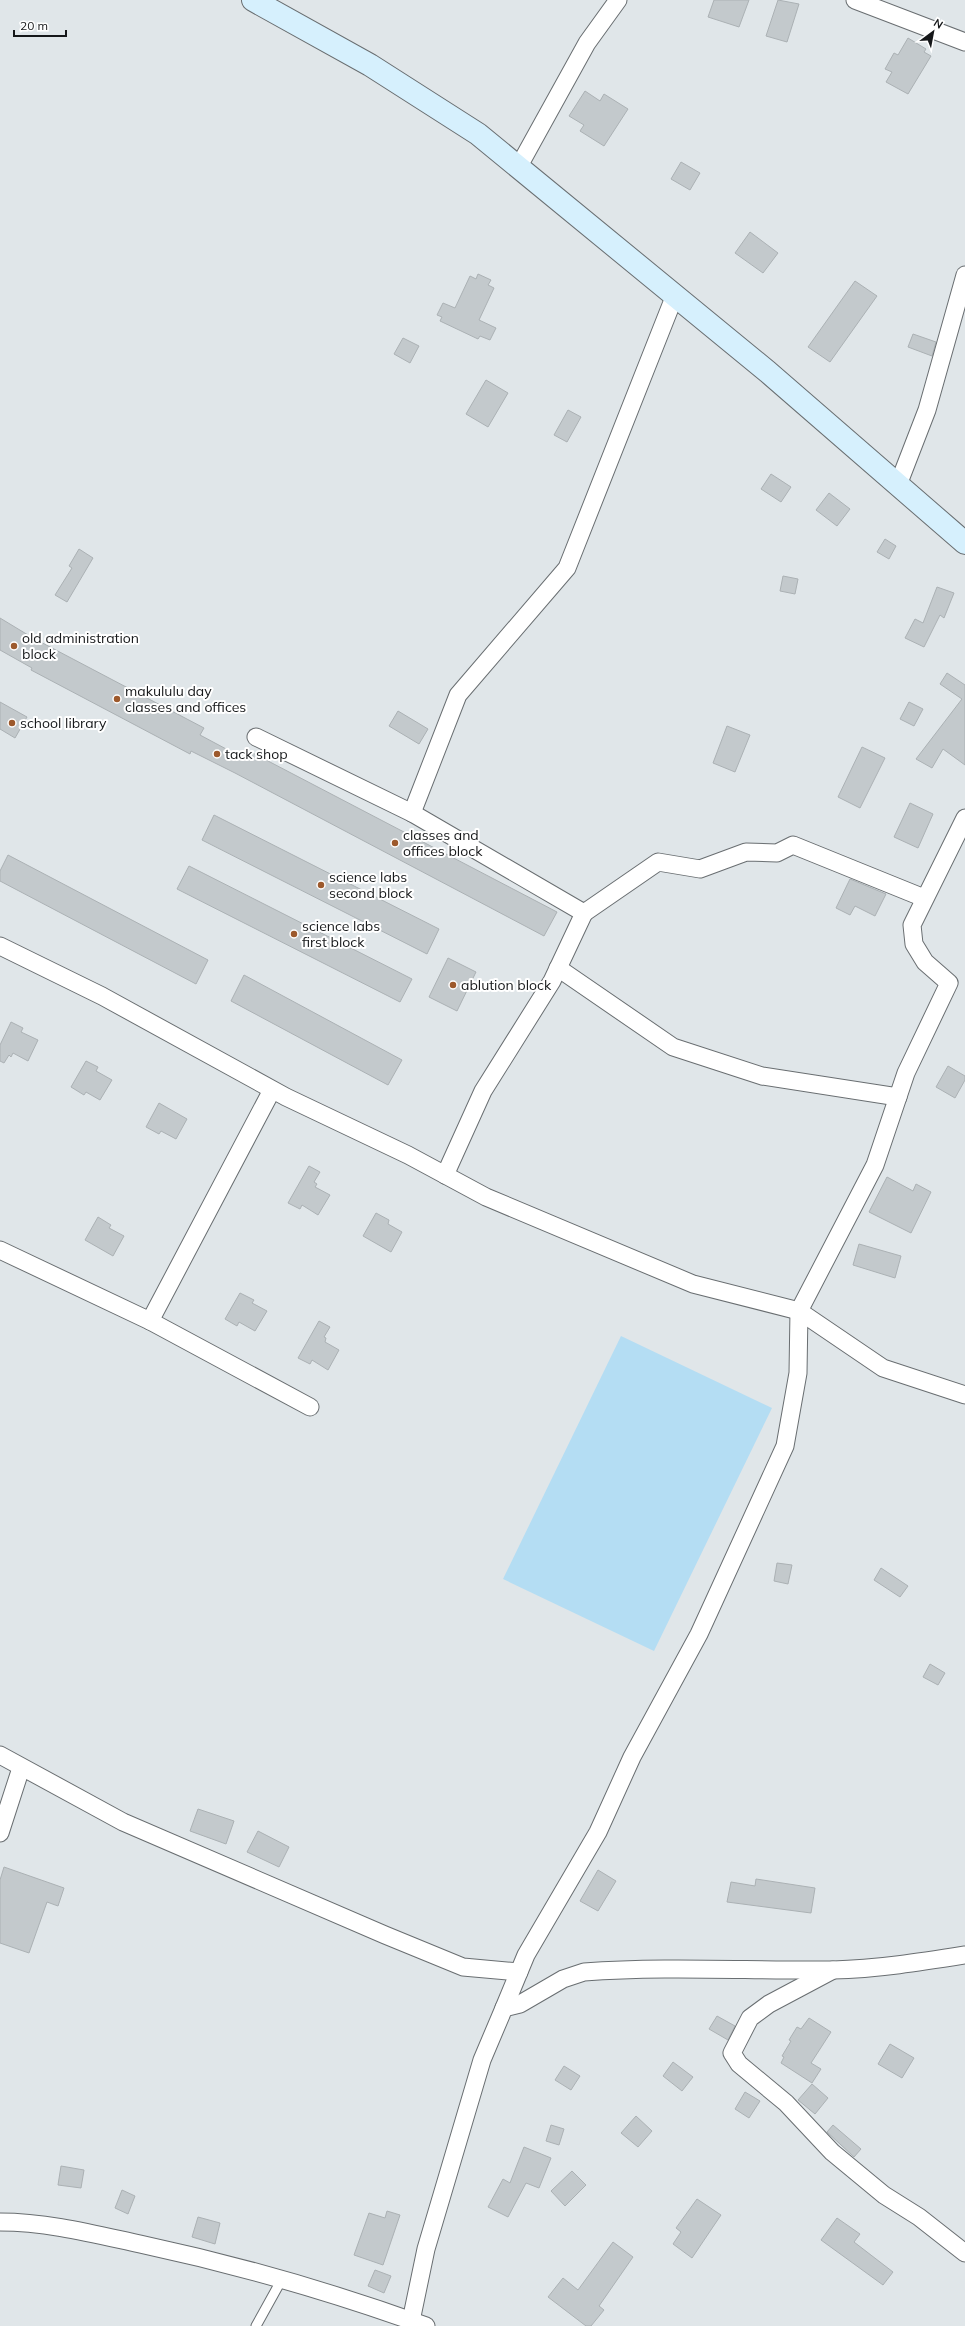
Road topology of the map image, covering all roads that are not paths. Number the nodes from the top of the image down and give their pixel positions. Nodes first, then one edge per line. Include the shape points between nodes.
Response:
1 (253, 0) edge
2 (618, 0) edge
3 (855, 0) edge
4 (965, 42) edge
5 (519, 166) junction
6 (965, 275) edge
7 (675, 295) junction
8 (898, 485) junction
9 (965, 543) edge
10 (256, 737) dead end
11 (412, 813) junction
12 (965, 818) edge
13 (924, 898) junction
14 (584, 913) junction
15 (0, 946) edge
16 (558, 968) junction
17 (272, 1090) junction
18 (898, 1097) junction
19 (445, 1175) junction
20 (0, 1250) edge
21 (799, 1311) junction
22 (150, 1321) junction
23 (965, 1395) edge
24 (310, 1407) dead end
25 (0, 1755) edge
26 (21, 1768) junction
27 (0, 1833) edge
28 (965, 1954) edge
29 (834, 1970) junction
30 (519, 1972) junction
31 (504, 2008) junction
32 (0, 2222) edge
33 (965, 2253) edge
34 (282, 2279) junction
35 (418, 2323) edge
36 (256, 2326) edge

1 - 5 street via 376,69 478,134
2 - 5 street via 586,44
3 - 4 street
5 - 7 street
6 - 8 street via 927,410
7 - 8 street
7 - 11 street via 567,568 458,695
8 - 9 street
10 - 11 street
11 - 14 street
12 - 13 street
13 - 14 street via 793,845 777,853 746,852 700,869 658,862
13 - 18 street via 912,925 914,944 925,962 949,983 906,1074
14 - 16 street
15 - 17 street via 102,996
16 - 18 street via 673,1047 762,1076
16 - 19 street via 483,1091
17 - 19 street
17 - 22 street
18 - 21 street via 875,1165
19 - 21 street via 486,1197 693,1284
20 - 22 street
21 - 23 street via 883,1368
21 - 30 street via 798,1373 785,1446 698,1634 632,1757 598,1832 526,1955
22 - 24 street
25 - 26 street
26 - 27 street
26 - 30 street via 123,1822 392,1938 463,1967
28 - 29 street via 907,1965
29 - 31 street via 726,1968 584,1972 563,1979 520,2004
29 - 33 street via 769,2004 750,2018 732,2053 740,2064 786,2103 832,2152 884,2195 919,2217
30 - 31 street
31 - 35 street via 482,2060 419,2277
32 - 34 street via 63,2227 218,2260
34 - 35 street via 358,2301
34 - 36 lane

